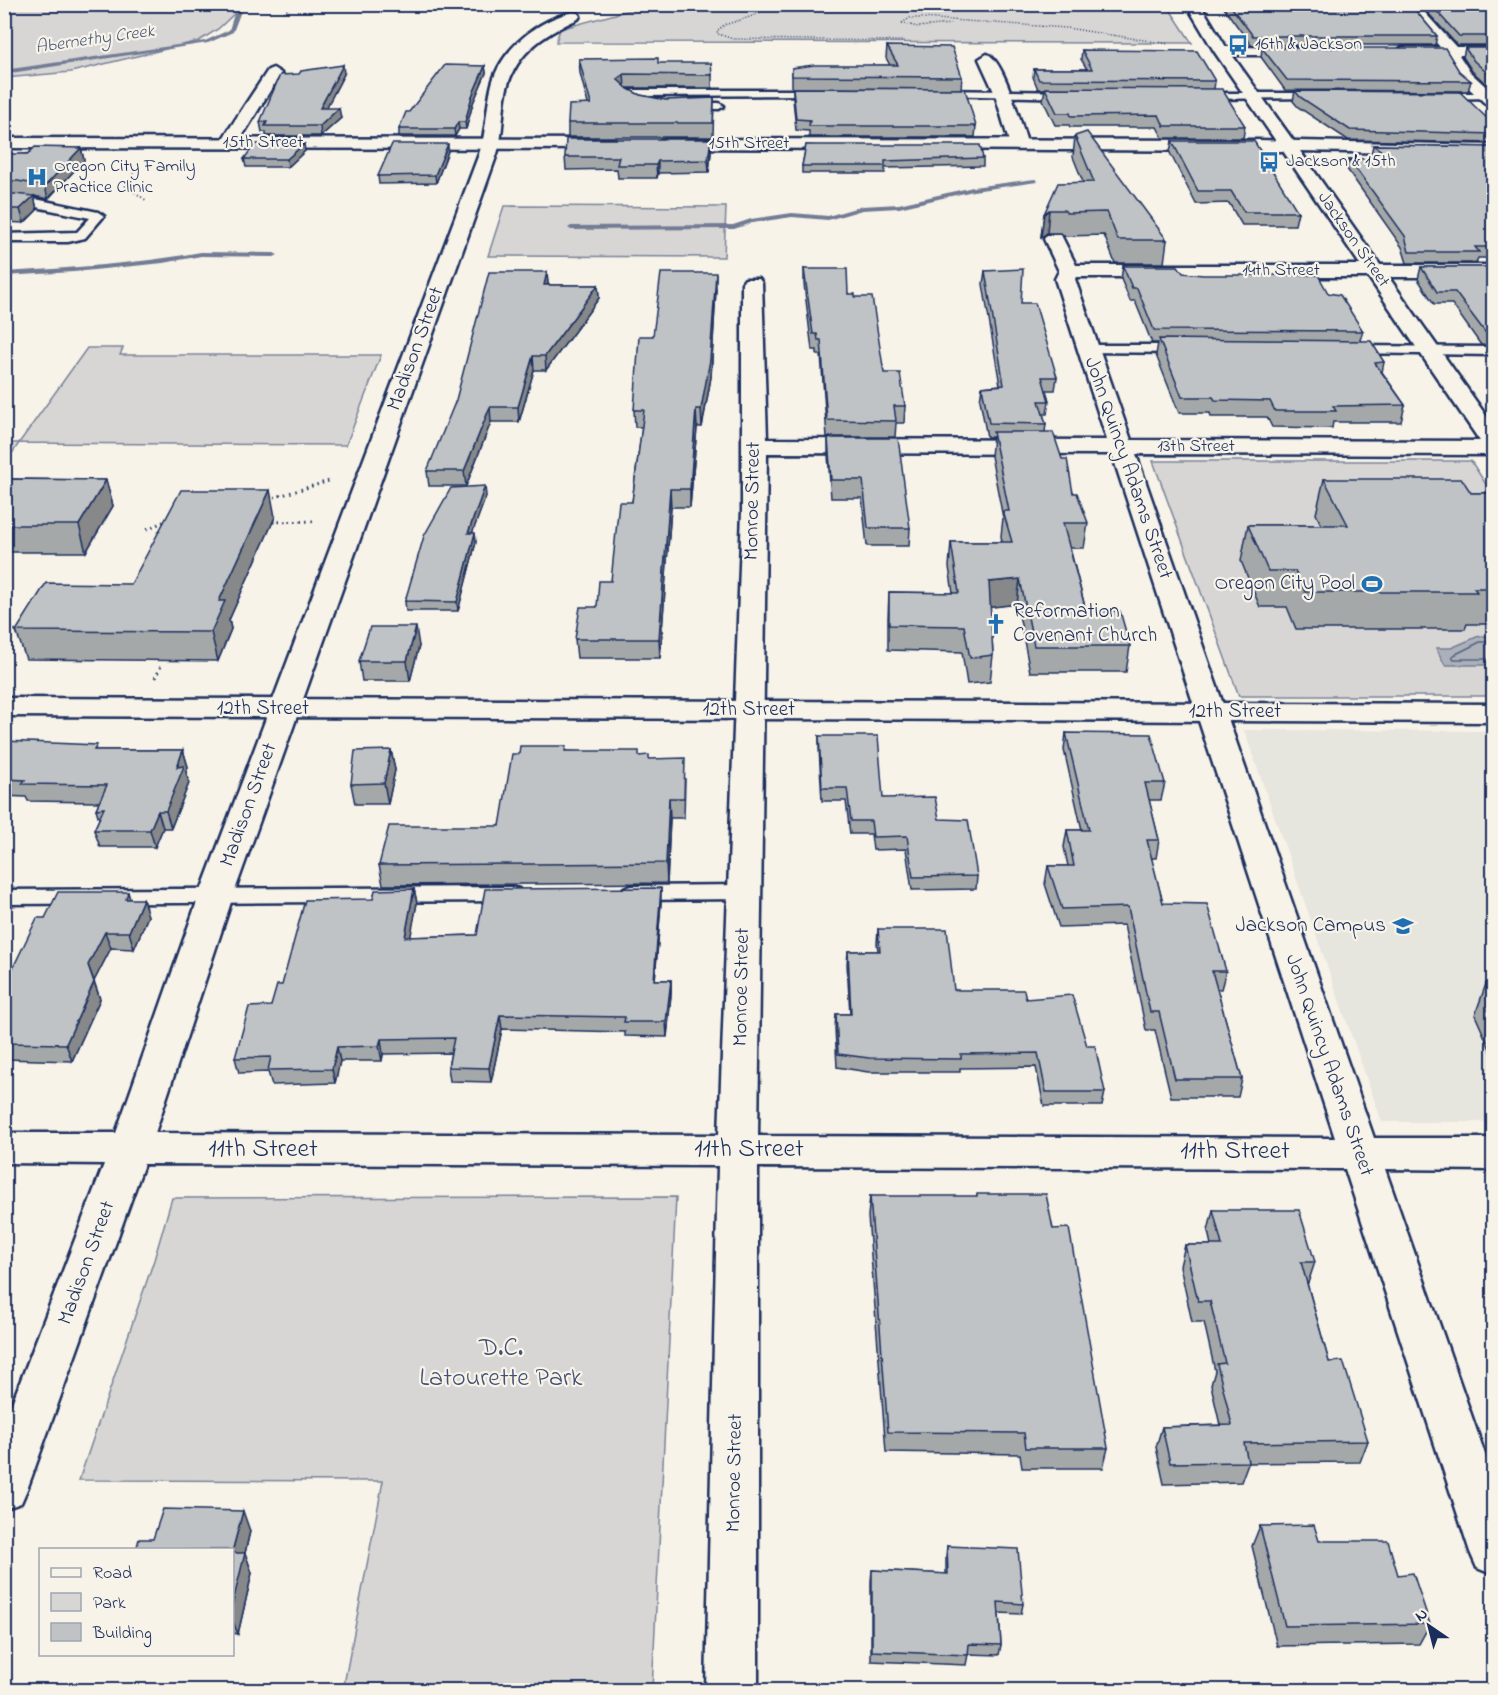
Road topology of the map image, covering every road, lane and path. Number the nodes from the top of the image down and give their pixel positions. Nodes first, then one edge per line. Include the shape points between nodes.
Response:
1 (295, 4) edge
2 (776, 4) edge
3 (1193, 4) edge
4 (1409, 4) edge
5 (284, 12) dead end
6 (573, 16) dead end
7 (962, 22) junction
8 (904, 41) dead end
9 (1169, 45) dead end
10 (1221, 51) junction
11 (1318, 51) edge
12 (1384, 51) edge
13 (1452, 51) junction
14 (1494, 51) edge
15 (987, 58) dead end
16 (273, 74) dead end
17 (829, 93) edge
18 (933, 93) edge
19 (1003, 94) junction
20 (1084, 95) edge
21 (1251, 95) junction
22 (1189, 96) edge
23 (1332, 96) edge
24 (1428, 96) edge
25 (1490, 100) edge
26 (646, 106) edge
27 (677, 106) edge
28 (719, 106) dead end
29 (4, 143) edge
30 (138, 143) junction
31 (229, 143) junction
32 (492, 144) junction
33 (630, 144) edge
34 (654, 144) edge
35 (1019, 145) junction
36 (1287, 146) junction
37 (1494, 150) edge
38 (4, 200) edge
39 (147, 201) dead end
40 (4, 238) edge
41 (1054, 239) edge
42 (1069, 271) junction
43 (1375, 271) junction
44 (1494, 272) edge
45 (752, 284) dead end
46 (1088, 349) junction
47 (1201, 350) edge
48 (1330, 350) edge
49 (1429, 350) junction
50 (1494, 351) edge
51 (754, 446) junction
52 (1121, 446) junction
53 (1494, 446) edge
54 (329, 481) dead end
55 (262, 501) edge
56 (177, 516) edge
57 (313, 521) dead end
58 (273, 522) dead end
59 (147, 529) dead end
60 (24, 627) edge
61 (4, 634) edge
62 (4, 707) edge
63 (284, 709) junction
64 (750, 710) junction
65 (1210, 712) junction
66 (1494, 713) edge
67 (744, 892) junction
68 (607, 893) edge
69 (537, 894) edge
70 (216, 896) junction
71 (4, 897) edge
72 (4, 1148) edge
73 (130, 1149) junction
74 (740, 1150) junction
75 (1359, 1153) junction
76 (1494, 1154) edge
77 (4, 1487) edge
78 (1494, 1552) edge
79 (732, 1690) edge

1 - 5 path
2 - 8 path via 724,25 717,30 718,34 733,39
3 - 10 street, Jackson Street
4 - 13 street
6 - 32 street, Madison Street via 549,26 513,56 498,96
7 - 7 path via 921,18 902,22 918,27
7 - 9 path via 1067,28
10 - 11 street
10 - 21 street, Jackson Street
12 - 13 street
13 - 14 street
13 - 25 street via 1452,58 1464,74
15 - 19 street
16 - 31 street
17 - 26 lane via 625,93
18 - 19 lane
19 - 20 lane
19 - 35 street
21 - 22 lane
21 - 23 lane
21 - 36 street, Jackson Street
24 - 25 lane
27 - 28 lane
29 - 30 street, 15th Street
30 - 31 street, 15th Street
30 - 39 path via 140,162 125,186
31 - 32 street, 15th Street
32 - 33 street, 15th Street
32 - 63 street, Madison Street
34 - 35 street, 15th Street
35 - 36 street, 15th Street
36 - 37 street, 15th Street
36 - 43 street, Jackson Street
38 - 40 lane via 98,216 81,235
41 - 42 street, John Quincy Adams Street
42 - 43 street, 14th Street
42 - 46 street, John Quincy Adams Street via 1065,279
43 - 44 street, 14th Street
43 - 49 street, Jackson Street
45 - 51 street, Monroe Street
46 - 47 lane
46 - 52 street, John Quincy Adams Street
48 - 49 lane
49 - 50 lane
49 - 53 street, Jackson Street
51 - 52 street, 13th Street
51 - 64 street, Monroe Street
52 - 53 street, 13th Street
52 - 65 street, John Quincy Adams Street
54 - 55 path
56 - 59 path
57 - 58 path
60 - 61 path
62 - 63 street, 12th Street
63 - 64 street, 12th Street
63 - 70 street, Madison Street
64 - 65 street, 12th Street
64 - 67 street, Monroe Street
65 - 66 street, 12th Street
65 - 75 street, John Quincy Adams Street
67 - 68 lane
67 - 74 street, Monroe Street
69 - 70 lane
70 - 71 lane
70 - 73 street, Madison Street
72 - 73 street, 11th Street
73 - 74 street, 11th Street
73 - 77 street, Madison Street
74 - 75 street, 11th Street
74 - 79 street, Monroe Street
75 - 76 street, 11th Street
75 - 78 street, John Quincy Adams Street

